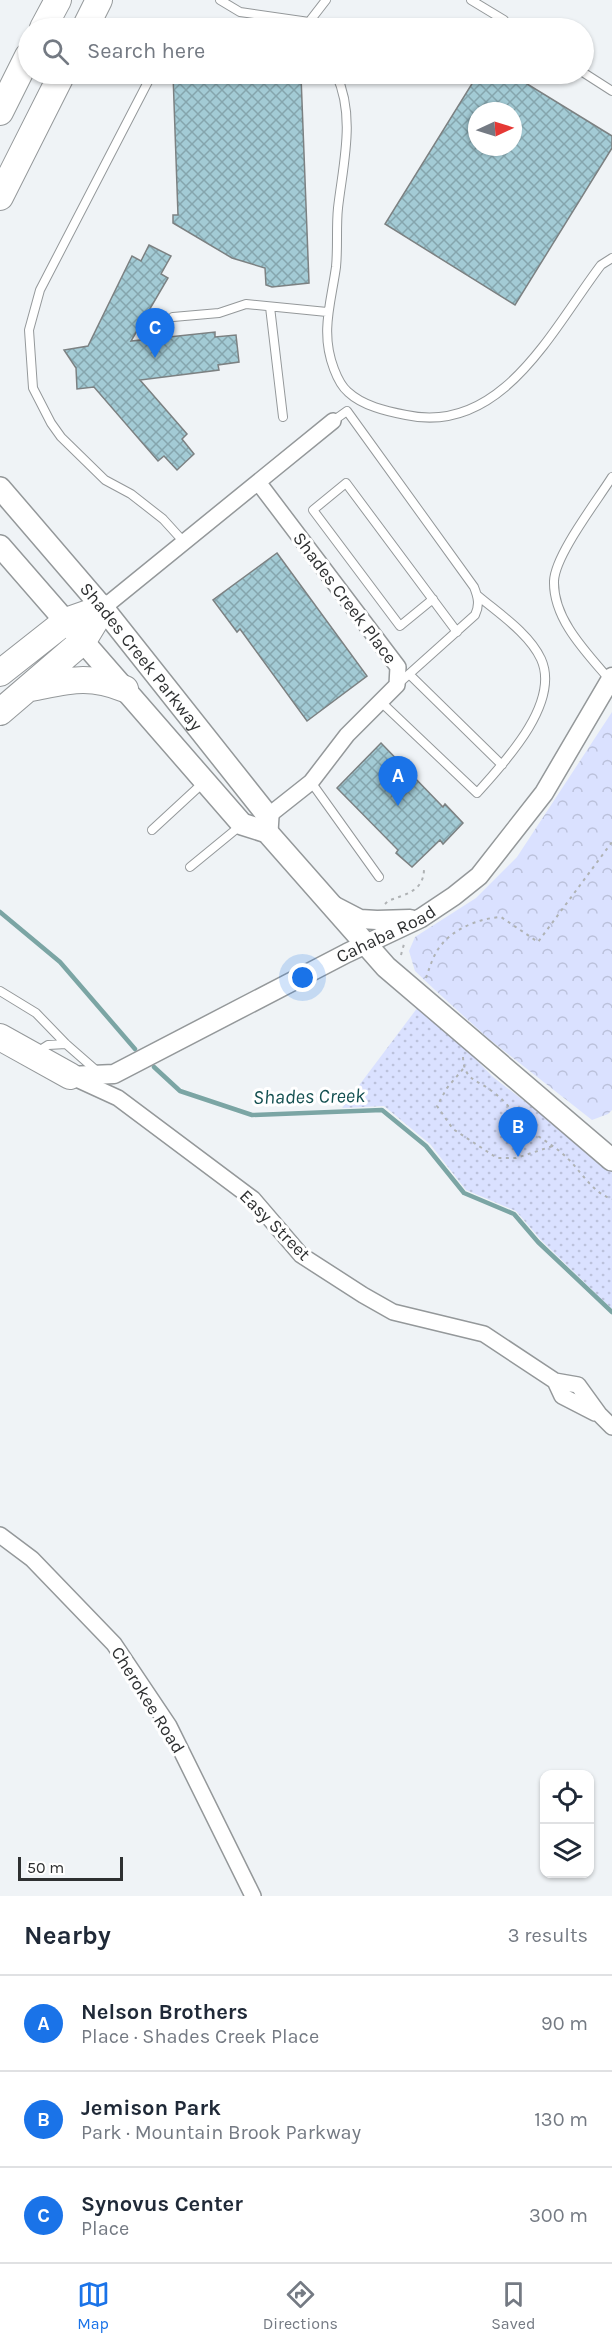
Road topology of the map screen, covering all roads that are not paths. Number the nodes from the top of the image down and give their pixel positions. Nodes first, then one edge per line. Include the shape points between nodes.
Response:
1 (42, 0) edge
2 (58, 0) edge
3 (99, 0) edge
4 (220, 0) edge
5 (326, 0) edge
6 (471, 0) edge
7 (38, 18) edge
8 (48, 18) edge
9 (90, 18) edge
10 (273, 18) edge
11 (315, 18) edge
12 (499, 18) edge
13 (18, 76) edge
14 (594, 79) edge
15 (57, 84) edge
16 (147, 84) edge
17 (340, 84) edge
18 (612, 91) edge
19 (1, 109) edge
20 (0, 197) edge
21 (612, 258) edge
22 (270, 307) junction
23 (327, 312) junction
24 (173, 317) dead end
25 (358, 399) junction
26 (346, 411) junction
27 (283, 417) dead end
28 (333, 421) joint
29 (612, 477) edge
30 (258, 482) junction
31 (0, 488) edge
32 (183, 541) junction
33 (0, 546) edge
34 (477, 595) junction
35 (434, 599) junction
36 (103, 608) junction
37 (66, 621) junction
38 (457, 632) junction
39 (83, 641) junction
40 (0, 673) edge
41 (409, 675) junction
42 (611, 679) edge
43 (397, 685) junction
44 (30, 688) junction
45 (125, 690) junction
46 (381, 702) junction
47 (0, 712) edge
48 (502, 765) junction
49 (205, 781) junction
50 (311, 782) junction
51 (242, 824) junction
52 (267, 824) junction
53 (152, 830) dead end
54 (190, 867) dead end
55 (379, 877) dead end
56 (328, 902) junction
57 (421, 918) junction
58 (367, 945) junction
59 (0, 991) edge
60 (0, 1036) edge
61 (66, 1044) junction
62 (34, 1056) junction
63 (102, 1074) junction
64 (70, 1076) junction
65 (610, 1153) edge
66 (612, 1427) edge
67 (0, 1535) edge
68 (253, 1896) edge

1 - 7 highway
2 - 8 highway
3 - 9 highway
4 - 10 lane via 240,12
5 - 11 lane
6 - 12 lane
13 - 19 highway
14 - 18 lane
15 - 20 highway
16 - 32 lane via 40,290 29,330 33,388 51,423 77,453 105,480 163,519
17 - 23 lane via 344,96 346,162
21 - 25 lane via 601,265 532,360 506,389 486,402 453,415 424,418 367,405
22 - 23 lane
22 - 24 lane via 246,304 219,314
22 - 27 lane
23 - 25 lane via 326,337 331,360 339,381
25 - 26 lane
26 - 28 lane
26 - 34 lane
28 - 30 street
29 - 42 lane via 562,555 554,579 556,600 569,628
30 - 32 street
30 - 43 street, Shades Creek Place via 398,667
31 - 36 main road, Shades Creek Parkway
32 - 36 street
33 - 37 main road, Shades Creek Parkway
34 - 38 lane via 475,615
34 - 48 lane via 526,639 541,659 546,677 543,700
35 - 35 lane via 346,483 313,510 400,626
35 - 38 lane
36 - 37 highway
36 - 39 highway
36 - 52 main road, Shades Creek Parkway
37 - 39 main road, Shades Creek Parkway
37 - 40 highway
38 - 41 lane
39 - 44 highway
39 - 45 main road, Shades Creek Parkway
41 - 43 lane
41 - 48 lane
42 - 57 street, Cahaba Road via 544,793 479,876
43 - 46 street, Shades Creek Place
44 - 45 highway via 89,679
44 - 47 highway
45 - 49 main road, Shades Creek Parkway
46 - 48 lane via 477,793
46 - 50 street, Shades Creek Place via 347,735
49 - 51 main road, Shades Creek Parkway
49 - 53 lane
50 - 52 street, Shades Creek Place
50 - 55 lane
51 - 52 main road
51 - 54 lane
52 - 56 main road, Shades Creek Parkway
56 - 57 street via 360,919
56 - 58 main road, Shades Creek Parkway
57 - 58 street, Cahaba Road
58 - 63 street, Cahaba Road via 114,1074
58 - 65 main road, Shades Creek Parkway via 436,1010 466,1046
59 - 61 lane via 36,1013
60 - 62 highway
61 - 62 lane via 48,1045
61 - 63 lane
62 - 64 highway
63 - 64 street, Cahaba Road
64 - 66 street, Easy Street via 118,1098 253,1199 301,1255 393,1312 484,1334 555,1381 578,1386
67 - 68 street, Cherokee Road via 32,1559 114,1644 169,1726

